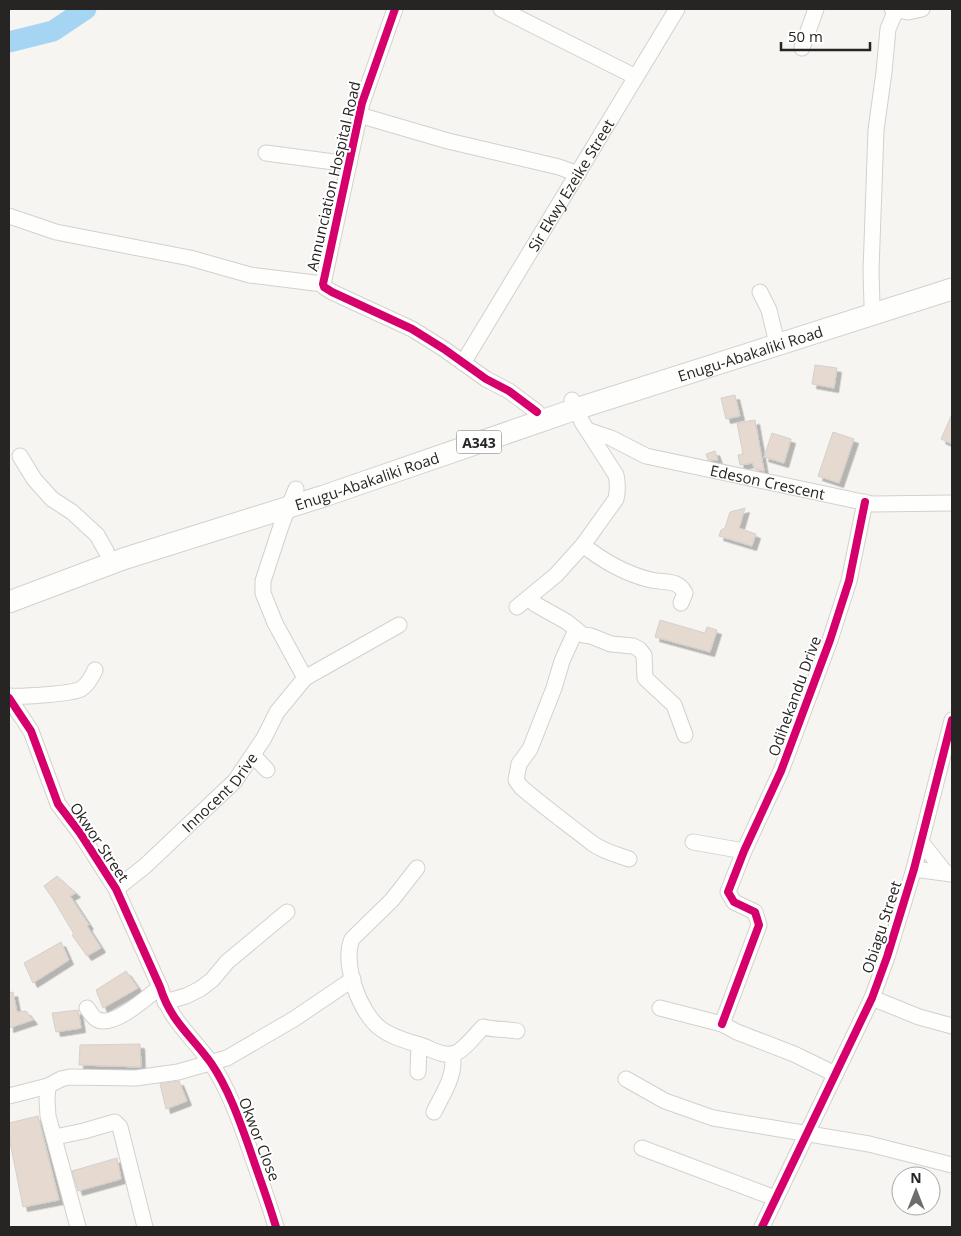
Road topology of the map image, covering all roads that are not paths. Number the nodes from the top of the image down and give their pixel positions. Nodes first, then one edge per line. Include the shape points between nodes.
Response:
1 (395, 9) edge
2 (501, 9) edge
3 (677, 9) edge
4 (816, 9) edge
5 (922, 9) edge
6 (894, 10) edge
7 (802, 48) dead end
8 (636, 77) junction
9 (359, 115) junction
10 (266, 153) dead end
11 (349, 164) junction
12 (578, 174) junction
13 (9, 216) edge
14 (952, 280) edge
15 (323, 284) junction
16 (952, 289) edge
17 (760, 292) dead end
18 (872, 305) junction
19 (775, 335) junction
20 (463, 363) junction
21 (574, 404) junction
22 (538, 412) junction
23 (587, 430) junction
24 (20, 456) dead end
25 (293, 497) junction
26 (865, 502) junction
27 (952, 503) edge
28 (583, 546) junction
29 (106, 551) junction
30 (9, 588) edge
31 (9, 602) edge
32 (681, 603) dead end
33 (399, 626) dead end
34 (576, 630) junction
35 (95, 670) dead end
36 (304, 678) junction
37 (9, 697) edge
38 (952, 720) edge
39 (686, 735) dead end
40 (253, 755) junction
41 (267, 770) dead end
42 (586, 836) junction
43 (693, 842) dead end
44 (921, 842) junction
45 (744, 851) junction
46 (586, 855) dead end
47 (629, 859) dead end
48 (417, 868) dead end
49 (914, 869) junction
50 (949, 873) edge
51 (116, 889) junction
52 (287, 912) dead end
53 (352, 980) junction
54 (160, 987) junction
55 (872, 998) junction
56 (165, 1002) junction
57 (87, 1008) dead end
58 (660, 1008) dead end
59 (722, 1024) junction
60 (952, 1026) edge
61 (182, 1029) joint
62 (518, 1031) dead end
63 (419, 1045) junction
64 (452, 1054) junction
65 (211, 1063) junction
66 (418, 1072) dead end
67 (836, 1074) junction
68 (626, 1079) dead end
69 (48, 1086) junction
70 (9, 1096) edge
71 (434, 1112) dead end
72 (807, 1133) junction
73 (54, 1136) junction
74 (642, 1148) dead end
75 (952, 1166) edge
76 (775, 1198) junction
77 (78, 1227) edge
78 (145, 1227) edge
79 (276, 1227) edge
80 (762, 1227) edge

1 - 9 street, Annunciation Hospital Road
2 - 8 street
3 - 8 street, Sir Ekwy Ezeike Street
4 - 7 street
5 - 6 street
6 - 18 street via 888,29 876,130
8 - 12 street, Sir Ekwy Ezeike Street
9 - 11 street, Annunciation Hospital Road
9 - 12 street via 448,142
10 - 11 street
11 - 15 street, Annunciation Hospital Road
12 - 20 street, Sir Ekwy Ezeike Street
13 - 15 street via 56,232 190,258 250,275
14 - 18 highway, Enugu-Abakaliki Road / A343
15 - 20 street, Annunciation Hospital Road via 332,292 412,330
16 - 21 highway, Enugu-Abakaliki Road / A343
17 - 19 street via 769,310
18 - 19 highway, Enugu-Abakaliki Road / A343
19 - 21 highway, Enugu-Abakaliki Road / A343
20 - 22 street, Annunciation Hospital Road
21 - 22 highway, Enugu-Abakaliki Road / A343
21 - 23 street
21 - 25 highway, Enugu-Abakaliki Road / A343 via 324,496
22 - 25 highway, Enugu-Abakaliki Road / A343
23 - 26 street, Edeson Crescent via 646,456
23 - 28 street via 618,484 616,499
24 - 29 street via 52,499 97,535
25 - 29 highway, Enugu-Abakaliki Road / A343
25 - 31 highway, Enugu-Abakaliki Road / A343
25 - 36 street via 263,581 263,592 275,623
26 - 27 street, Edeson Crescent
26 - 45 street, Odihekandu Drive via 849,581 830,640 781,771
28 - 32 street via 618,569 649,580 676,583 685,593
28 - 34 street via 523,603 535,604
29 - 30 highway, Enugu-Abakaliki Road / A343
33 - 36 street
34 - 39 street via 611,644 633,646 642,652 644,678 674,705
34 - 42 street via 530,749 519,764 516,780 564,823
35 - 37 street via 81,689
36 - 40 street, Innocent Drive via 278,712
37 - 51 street, Okwor Street via 31,730 58,804
38 - 44 street, Obiagu Street
40 - 41 street
40 - 51 street, Innocent Drive via 236,781
42 - 46 street via 589,848
42 - 47 street via 593,844
43 - 45 street
44 - 49 street, Obiagu Street
44 - 50 street
45 - 59 street, Odihekandu Drive via 728,892 734,902 755,912 759,925
48 - 53 street via 392,900 352,938 349,946
49 - 50 street
49 - 55 street, Obiagu Street
51 - 54 street, Okwor Street
52 - 56 street via 227,962 200,990
53 - 63 street via 362,1003 380,1028 396,1038
53 - 65 street via 294,1020 242,1050
54 - 56 street, Okwor Street
54 - 57 street via 130,1011 106,1022 96,1019
55 - 60 street
55 - 67 street, Obiagu Street
56 - 61 street, Okwor Street
58 - 59 street
59 - 67 street
61 - 65 street, Okwor Close
62 - 64 street via 483,1027 461,1050
63 - 64 street
63 - 66 street
64 - 71 street via 454,1062 450,1079
65 - 69 street via 136,1078 70,1077
65 - 79 street, Okwor Close via 239,1119
67 - 72 street, Obiagu Street
68 - 72 street via 665,1101 713,1118
69 - 70 street
69 - 73 street via 48,1116
72 - 75 street via 869,1144
72 - 76 street, Obiagu Street
73 - 77 street
73 - 78 street via 115,1122 120,1127
74 - 76 street
76 - 80 street, Obiagu Street

